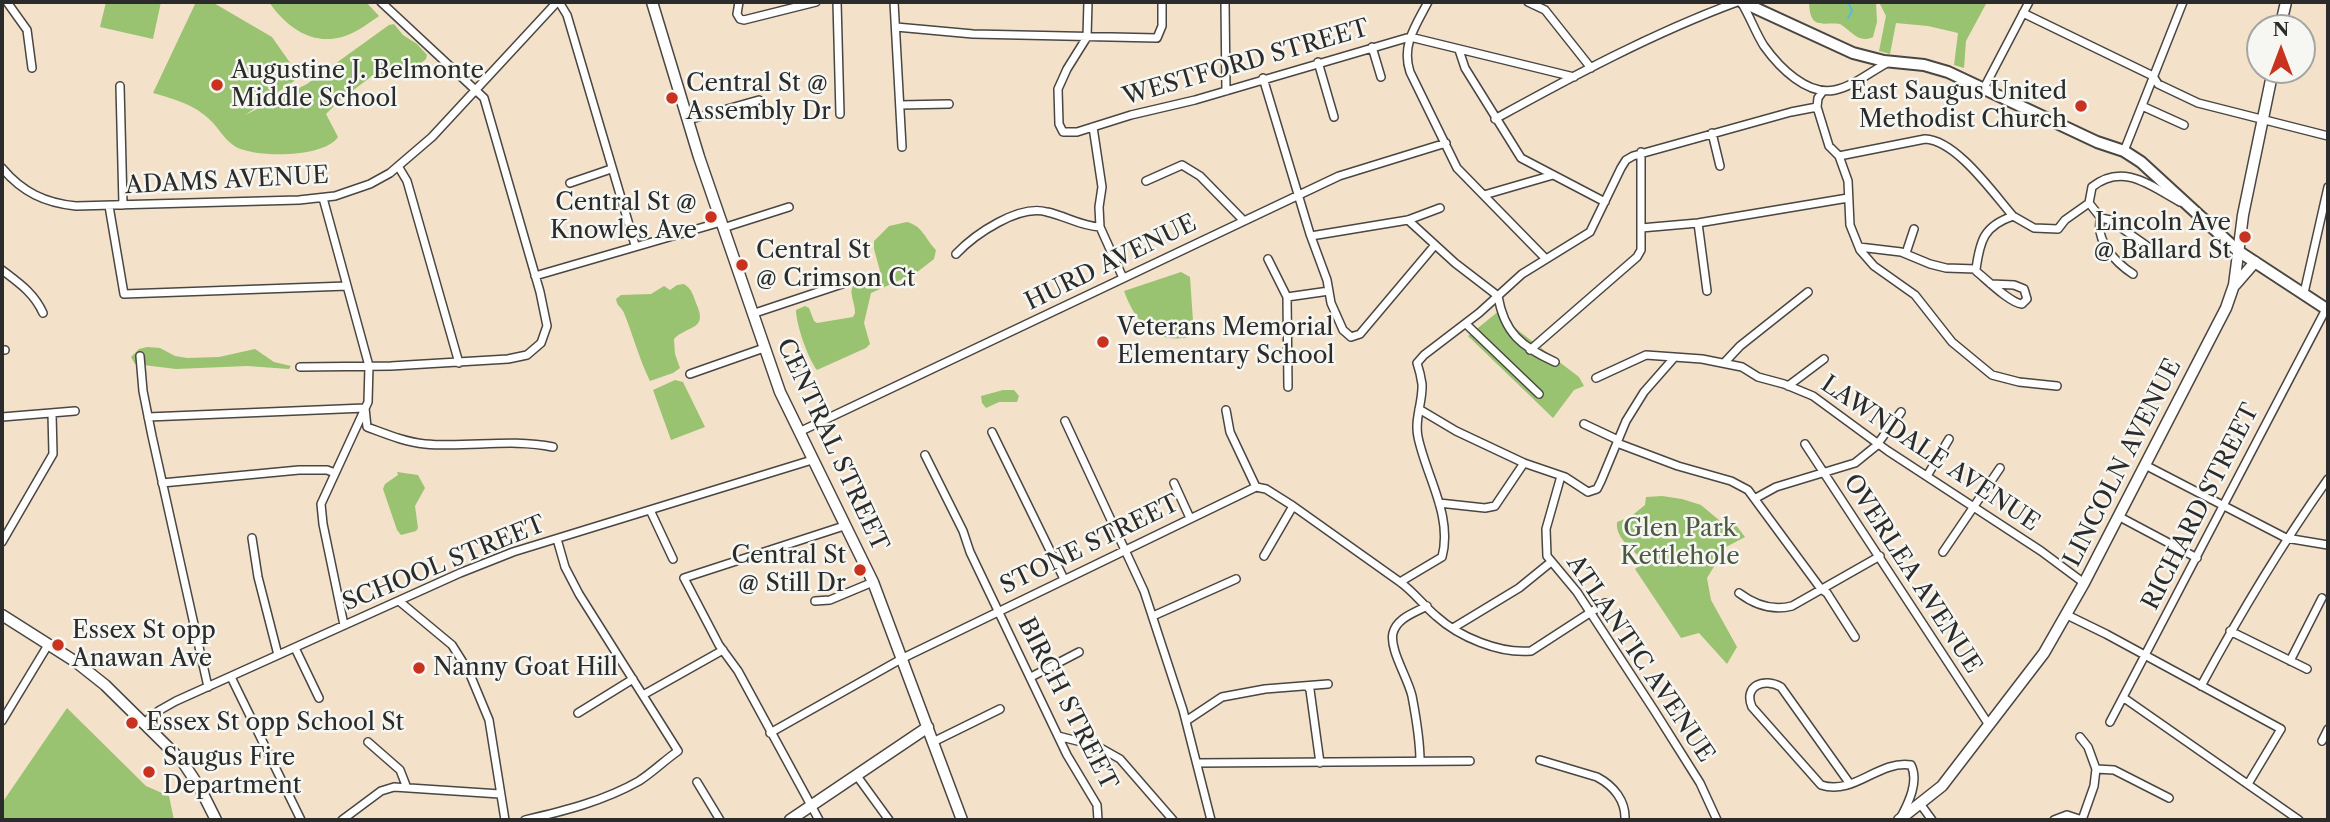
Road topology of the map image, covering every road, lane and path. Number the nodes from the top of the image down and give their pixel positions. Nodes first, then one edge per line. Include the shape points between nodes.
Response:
1 (7, 2) edge
2 (381, 2) edge
3 (558, 2) edge
4 (652, 2) edge
5 (738, 2) edge
6 (816, 2) edge
7 (837, 2) edge
8 (894, 2) edge
9 (1088, 2) edge
10 (1162, 2) edge
11 (1225, 2) edge
12 (1429, 2) edge
13 (1528, 2) edge
14 (1740, 2) edge
15 (2029, 2) edge
16 (2183, 2) edge
17 (2023, 13) junction
18 (895, 27) junction
19 (1087, 37) junction
20 (1410, 37) junction
21 (1372, 47) junction
22 (1459, 50) junction
23 (1890, 61) junction
24 (1318, 62) junction
25 (32, 68) dead end
26 (1591, 68) junction
27 (2153, 76) junction
28 (1381, 77) dead end
29 (1574, 77) junction
30 (1263, 78) junction
31 (2270, 84) edge
32 (120, 86) dead end
33 (1984, 88) junction
34 (475, 90) junction
35 (1226, 91) junction
36 (1823, 91) junction
37 (759, 100) dead end
38 (949, 104) dead end
39 (900, 105) junction
40 (2142, 106) junction
41 (1817, 107) junction
42 (840, 114) dead end
43 (1334, 117) dead end
44 (2263, 118) junction
45 (1495, 119) junction
46 (688, 120) junction
47 (2184, 125) dead end
48 (1093, 127) junction
49 (1712, 133) junction
50 (2328, 136) edge
51 (1446, 143) junction
52 (902, 147) dead end
53 (2124, 151) junction
54 (1641, 152) junction
55 (1839, 156) junction
56 (398, 166) junction
57 (1720, 166) dead end
58 (2, 168) edge
59 (611, 169) junction
60 (1553, 174) junction
61 (1146, 181) dead end
62 (570, 183) dead end
63 (2328, 187) edge
64 (1298, 195) junction
65 (1484, 195) junction
66 (323, 198) junction
67 (1848, 198) junction
68 (1605, 202) junction
69 (2089, 203) junction
70 (123, 205) junction
71 (110, 206) junction
72 (789, 207) dead end
73 (1440, 208) dead end
74 (2193, 209) junction
75 (2013, 216) junction
76 (2101, 218) junction
77 (1408, 220) junction
78 (1244, 221) junction
79 (1698, 223) junction
80 (722, 225) junction
81 (1100, 227) junction
82 (1641, 228) junction
83 (1914, 229) dead end
84 (1311, 236) junction
85 (635, 246) junction
86 (1435, 246) junction
87 (1859, 247) junction
88 (2238, 251) junction
89 (1906, 253) junction
90 (956, 254) dead end
91 (2160, 255) dead end
92 (1545, 258) junction
93 (1268, 259) dead end
94 (2255, 262) junction
95 (1976, 269) junction
96 (2, 270) edge
97 (2133, 274) dead end
98 (535, 276) junction
99 (1124, 278) junction
100 (845, 283) dead end
101 (1992, 284) junction
102 (2234, 285) junction
103 (347, 286) junction
104 (1329, 291) junction
105 (1707, 291) dead end
106 (1808, 292) dead end
107 (2304, 293) junction
108 (1498, 296) junction
109 (1287, 297) junction
110 (2327, 310) edge
111 (43, 313) dead end
112 (752, 314) junction
113 (1466, 324) junction
114 (764, 348) junction
115 (1530, 350) junction
116 (140, 356) dead end
117 (1673, 359) junction
118 (1824, 359) dead end
119 (1555, 362) dead end
120 (1725, 362) junction
121 (459, 363) junction
122 (369, 366) junction
123 (300, 367) dead end
124 (690, 374) dead end
125 (1596, 378) dead end
126 (1788, 386) junction
127 (2057, 386) dead end
128 (1288, 387) dead end
129 (1539, 394) dead end
130 (365, 408) junction
131 (1419, 409) junction
132 (1226, 410) dead end
133 (75, 411) dead end
134 (1901, 412) dead end
135 (52, 413) junction
136 (2, 417) edge
137 (148, 417) junction
138 (1065, 421) dead end
139 (1584, 424) dead end
140 (799, 432) junction
141 (992, 432) dead end
142 (1949, 439) dead end
143 (1617, 442) junction
144 (1877, 443) junction
145 (1805, 444) dead end
146 (553, 447) dead end
147 (925, 455) dead end
148 (812, 460) junction
149 (1524, 463) junction
150 (2145, 465) junction
151 (2000, 468) dead end
152 (335, 473) junction
153 (1822, 473) junction
154 (1561, 476) junction
155 (1927, 476) junction
156 (2328, 479) edge
157 (162, 483) junction
158 (1174, 483) dead end
159 (1256, 487) junction
160 (1756, 498) junction
161 (1439, 503) junction
162 (2224, 505) junction
163 (1293, 506) junction
164 (1973, 506) junction
165 (650, 510) junction
166 (2118, 516) junction
167 (1191, 518) junction
168 (844, 526) junction
169 (251, 538) dead end
170 (2286, 538) junction
171 (556, 539) junction
172 (2, 542) edge
173 (2328, 545) edge
174 (1125, 549) junction
175 (1943, 552) dead end
176 (1264, 556) dead end
177 (1880, 556) junction
178 (2197, 558) junction
179 (673, 559) dead end
180 (1551, 562) junction
181 (1064, 579) junction
182 (1236, 579) dead end
183 (873, 582) junction
184 (1400, 582) junction
185 (2084, 583) junction
186 (1821, 589) junction
187 (1739, 593) dead end
188 (2322, 598) dead end
189 (399, 601) junction
190 (815, 601) dead end
191 (1605, 603) dead end
192 (1427, 606) junction
193 (999, 610) junction
194 (1590, 612) junction
195 (2, 615) edge
196 (2067, 615) junction
197 (1153, 616) junction
198 (345, 625) junction
199 (1453, 628) junction
200 (2230, 631) junction
201 (1856, 637) dead end
202 (48, 645) junction
203 (295, 648) junction
204 (723, 650) junction
205 (1079, 652) dead end
206 (278, 655) junction
207 (2146, 656) junction
208 (902, 658) junction
209 (2290, 661) junction
210 (2307, 669) dead end
211 (231, 677) junction
212 (1031, 677) junction
213 (633, 678) junction
214 (1328, 684) dead end
215 (2201, 686) junction
216 (208, 687) junction
217 (1308, 687) junction
218 (643, 695) junction
219 (319, 698) dead end
220 (2124, 698) junction
221 (1000, 709) dead end
222 (578, 713) dead end
223 (2, 721) edge
224 (1186, 721) junction
225 (2110, 722) dead end
226 (144, 723) junction
227 (1989, 725) junction
228 (928, 727) junction
229 (2328, 729) edge
230 (771, 733) junction
231 (1058, 736) junction
232 (2080, 737) dead end
233 (2322, 741) dead end
234 (933, 742) junction
235 (368, 743) dead end
236 (1540, 760) dead end
237 (1420, 761) junction
238 (1470, 761) dead end
239 (1197, 763) junction
240 (1320, 763) junction
241 (2096, 769) junction
242 (857, 776) junction
243 (697, 782) dead end
244 (1850, 784) junction
245 (2248, 784) junction
246 (407, 788) junction
247 (499, 794) junction
248 (2169, 797) dead end
249 (1921, 805) junction
250 (811, 807) junction
251 (216, 820) edge
252 (301, 820) edge
253 (342, 820) edge
254 (505, 820) edge
255 (525, 820) edge
256 (720, 820) edge
257 (790, 820) edge
258 (819, 820) edge
259 (889, 820) edge
260 (962, 820) edge
261 (1098, 820) edge
262 (1173, 820) edge
263 (1211, 820) edge
264 (1625, 820) edge
265 (1717, 820) edge
266 (1899, 820) edge
267 (1932, 820) edge
268 (2054, 820) edge
269 (2082, 820) edge
270 (2299, 820) edge

1 - 25 street via 28,34
2 - 34 street
3 - 34 street, ADAMS AVENUE
3 - 59 street via 567,15
4 - 46 main road, CENTRAL STREET
5 - 6 street via 737,14 744,20
7 - 42 street
8 - 18 street
9 - 19 street
10 - 19 street via 1157,38
11 - 35 street
12 - 20 street
13 - 26 street via 1545,10
14 - 23 main road via 1853,53
14 - 26 street via 1698,16
14 - 36 street via 1774,58 1793,76
15 - 17 street
16 - 27 street
17 - 27 street
17 - 33 street
18 - 19 street
18 - 39 street
19 - 48 street, WESTFORD STREET via 1058,89 1059,124 1063,132
20 - 21 street, WESTFORD STREET
20 - 22 street
20 - 51 street via 1408,65
21 - 24 street, WESTFORD STREET
21 - 28 street
22 - 29 street
22 - 45 street
23 - 33 main road via 1924,65
23 - 36 street via 1844,87
24 - 30 street, WESTFORD STREET
24 - 43 street
26 - 29 street
27 - 40 street
27 - 44 street via 2158,84 2198,103
29 - 45 street
30 - 35 street, WESTFORD STREET
30 - 64 street
31 - 44 main road, LINCOLN AVENUE
32 - 70 street
33 - 53 main road
34 - 56 street, ADAMS AVENUE
34 - 98 street via 484,98
35 - 48 street, WESTFORD STREET
36 - 41 street
37 - 46 street
38 - 39 street
39 - 52 street
40 - 47 street
40 - 53 street
41 - 49 street
41 - 55 street via 1829,146
44 - 50 street
44 - 88 main road, LINCOLN AVENUE
45 - 60 street via 1521,158
46 - 80 main road, CENTRAL STREET
48 - 81 street via 1102,187
49 - 54 street
49 - 57 street
51 - 64 street, HURD AVENUE via 1339,176
51 - 65 street via 1457,168
53 - 74 main road
54 - 68 street via 1626,160
54 - 82 street
55 - 67 street via 1848,181
55 - 75 street via 1934,139 1956,153
56 - 66 street, ADAMS AVENUE via 370,184
56 - 121 street via 407,181
58 - 71 street, ADAMS AVENUE via 19,186 45,201
59 - 62 street
59 - 85 street
60 - 65 street
60 - 68 street
61 - 78 street via 1182,165 1200,176
63 - 107 street
64 - 78 street, HURD AVENUE
64 - 84 street
65 - 92 street
66 - 70 street, ADAMS AVENUE
66 - 103 street
67 - 79 street
67 - 87 street via 1850,225
68 - 92 street via 1590,232
69 - 74 street via 2092,187 2110,176 2135,178
69 - 75 street via 2058,229 2034,228
69 - 76 street
70 - 71 street, ADAMS AVENUE
71 - 103 street via 124,294
72 - 80 street
73 - 77 street
74 - 88 main road
75 - 95 street via 1983,235
76 - 91 street
76 - 97 street via 2104,244
77 - 84 street
77 - 86 street
78 - 99 street, HURD AVENUE
79 - 82 street
79 - 105 street
80 - 85 street
80 - 112 main road, CENTRAL STREET
81 - 90 street via 1032,210 970,239
81 - 99 street
82 - 115 street via 1637,257
83 - 89 street
84 - 104 street
85 - 98 street
86 - 104 street via 1360,334 1350,336 1343,330
86 - 108 street
87 - 89 street
87 - 127 street via 1874,266 1915,295 1952,342 1992,375
88 - 94 main road
88 - 102 main road, LINCOLN AVENUE
89 - 95 street via 1946,268
92 - 108 street
93 - 109 street
94 - 102 main road
94 - 107 main road
95 - 101 street
96 - 111 street via 37,299
98 - 121 street via 547,326 541,343 527,355
99 - 140 street, HURD AVENUE
100 - 112 street
101 - 101 street via 2017,304 2027,299 2024,289
102 - 150 main road, LINCOLN AVENUE
103 - 122 street
104 - 109 street
106 - 120 street
107 - 110 main road
108 - 113 street
108 - 115 street via 1502,316 1516,339
109 - 128 street
110 - 162 street, RICHARD STREET
112 - 114 main road, CENTRAL STREET
113 - 129 street
113 - 131 street via 1417,363 1422,383
114 - 124 street
114 - 140 main road, CENTRAL STREET
115 - 119 street
116 - 137 street
117 - 120 street
117 - 125 street via 1646,355
117 - 143 street via 1644,392
118 - 126 street
120 - 126 street, LAWNDALE AVENUE
121 - 122 street
122 - 123 street
122 - 130 street
126 - 144 street, LAWNDALE AVENUE via 1813,396
130 - 137 street
130 - 146 street via 367,427 399,439 426,444
130 - 152 street
131 - 149 street
131 - 161 street via 1417,435
132 - 159 street via 1230,432
133 - 135 street
134 - 144 street
135 - 136 street
135 - 172 street via 53,454
137 - 157 street
138 - 174 street
139 - 143 street
140 - 148 main road, CENTRAL STREET
141 - 181 street
142 - 155 street
143 - 154 street via 1597,489 1588,492
143 - 160 street via 1731,481
144 - 153 street via 1855,463
144 - 155 street, LAWNDALE AVENUE
145 - 153 street, OVERLEA AVENUE
147 - 193 street, BIRCH STREET
148 - 165 street, SCHOOL STREET
148 - 168 main road, CENTRAL STREET
149 - 154 street
149 - 161 street via 1495,506
150 - 162 street
150 - 166 main road, LINCOLN AVENUE
151 - 164 street
152 - 157 street via 299,470
152 - 198 street via 321,504
153 - 160 street
153 - 177 street, OVERLEA AVENUE
154 - 180 street, ATLANTIC AVENUE via 1546,529
155 - 164 street, LAWNDALE AVENUE
156 - 170 street
157 - 216 street
158 - 167 street
159 - 163 street via 1266,488
159 - 167 street, STONE STREET
160 - 186 street
161 - 184 street via 1442,557
162 - 170 street
162 - 178 street, RICHARD STREET
163 - 176 street
163 - 184 street
164 - 175 street
164 - 185 street, LAWNDALE AVENUE
165 - 171 street, SCHOOL STREET
165 - 179 street
166 - 178 street
166 - 185 main road, LINCOLN AVENUE
167 - 174 street, STONE STREET
168 - 183 main road, CENTRAL STREET
168 - 204 street via 684,578
169 - 206 street
170 - 173 street
170 - 200 street
171 - 189 street, SCHOOL STREET via 513,552
171 - 213 street via 579,594
174 - 181 street, STONE STREET
174 - 197 street
177 - 186 street
177 - 227 street, OVERLEA AVENUE
178 - 207 street, RICHARD STREET
180 - 194 street, ATLANTIC AVENUE
180 - 199 street via 1519,588
181 - 193 street, STONE STREET
182 - 197 street
183 - 190 street via 830,600
183 - 208 main road, CENTRAL STREET
184 - 192 street
185 - 196 main road, LINCOLN AVENUE
186 - 187 street via 1778,610
186 - 201 street
188 - 209 street
189 - 198 street, SCHOOL STREET
189 - 247 street via 452,645 469,673 489,720
191 - 194 street
192 - 199 street
192 - 237 street via 1403,618 1393,635 1412,695
193 - 208 street, STONE STREET
193 - 212 street, BIRCH STREET
194 - 199 street via 1523,652 1497,647
194 - 265 street, ATLANTIC AVENUE via 1700,783
195 - 202 main road
196 - 207 street
196 - 227 main road, LINCOLN AVENUE
197 - 224 street
198 - 203 street, SCHOOL STREET
200 - 209 street
200 - 215 street
202 - 223 street
202 - 226 main road via 97,679
203 - 206 street, SCHOOL STREET
203 - 219 street
204 - 218 street
204 - 230 street
205 - 212 street
206 - 211 street, SCHOOL STREET
207 - 215 street
207 - 220 street, RICHARD STREET
208 - 228 main road, CENTRAL STREET
208 - 230 street, STONE STREET
209 - 210 street
211 - 216 street, SCHOOL STREET
211 - 252 street
212 - 231 street, BIRCH STREET
213 - 218 street
213 - 222 street
214 - 217 street
215 - 245 street via 2281,729
216 - 226 street, SCHOOL STREET via 166,706
217 - 224 street via 1222,697
217 - 240 street
218 - 255 street via 678,751 639,780 583,806
220 - 225 street, RICHARD STREET
220 - 245 street
221 - 234 street
224 - 239 street
226 - 251 main road via 185,765
227 - 249 main road, LINCOLN AVENUE via 1942,786
228 - 234 main road, CENTRAL STREET
228 - 242 main road
229 - 233 street
230 - 250 street
231 - 261 street, BIRCH STREET via 1097,806
231 - 262 street via 1097,746 1120,760
232 - 241 street
234 - 260 main road, CENTRAL STREET
235 - 246 street via 400,770
236 - 264 street via 1612,786 1624,805
237 - 238 street
237 - 240 street
239 - 240 street
239 - 263 street
241 - 248 street via 2114,770
241 - 269 street
242 - 250 main road
242 - 259 street
243 - 256 street
244 - 244 street via 1838,788 1821,785 1752,707 1753,686 1773,682 1780,687
244 - 266 street via 1891,766 1911,765 1913,783
245 - 270 street
246 - 247 street
246 - 253 street via 380,791
247 - 254 street
249 - 266 main road, LINCOLN AVENUE
249 - 267 street
250 - 257 main road
250 - 258 street
268 - 269 street via 2067,815

